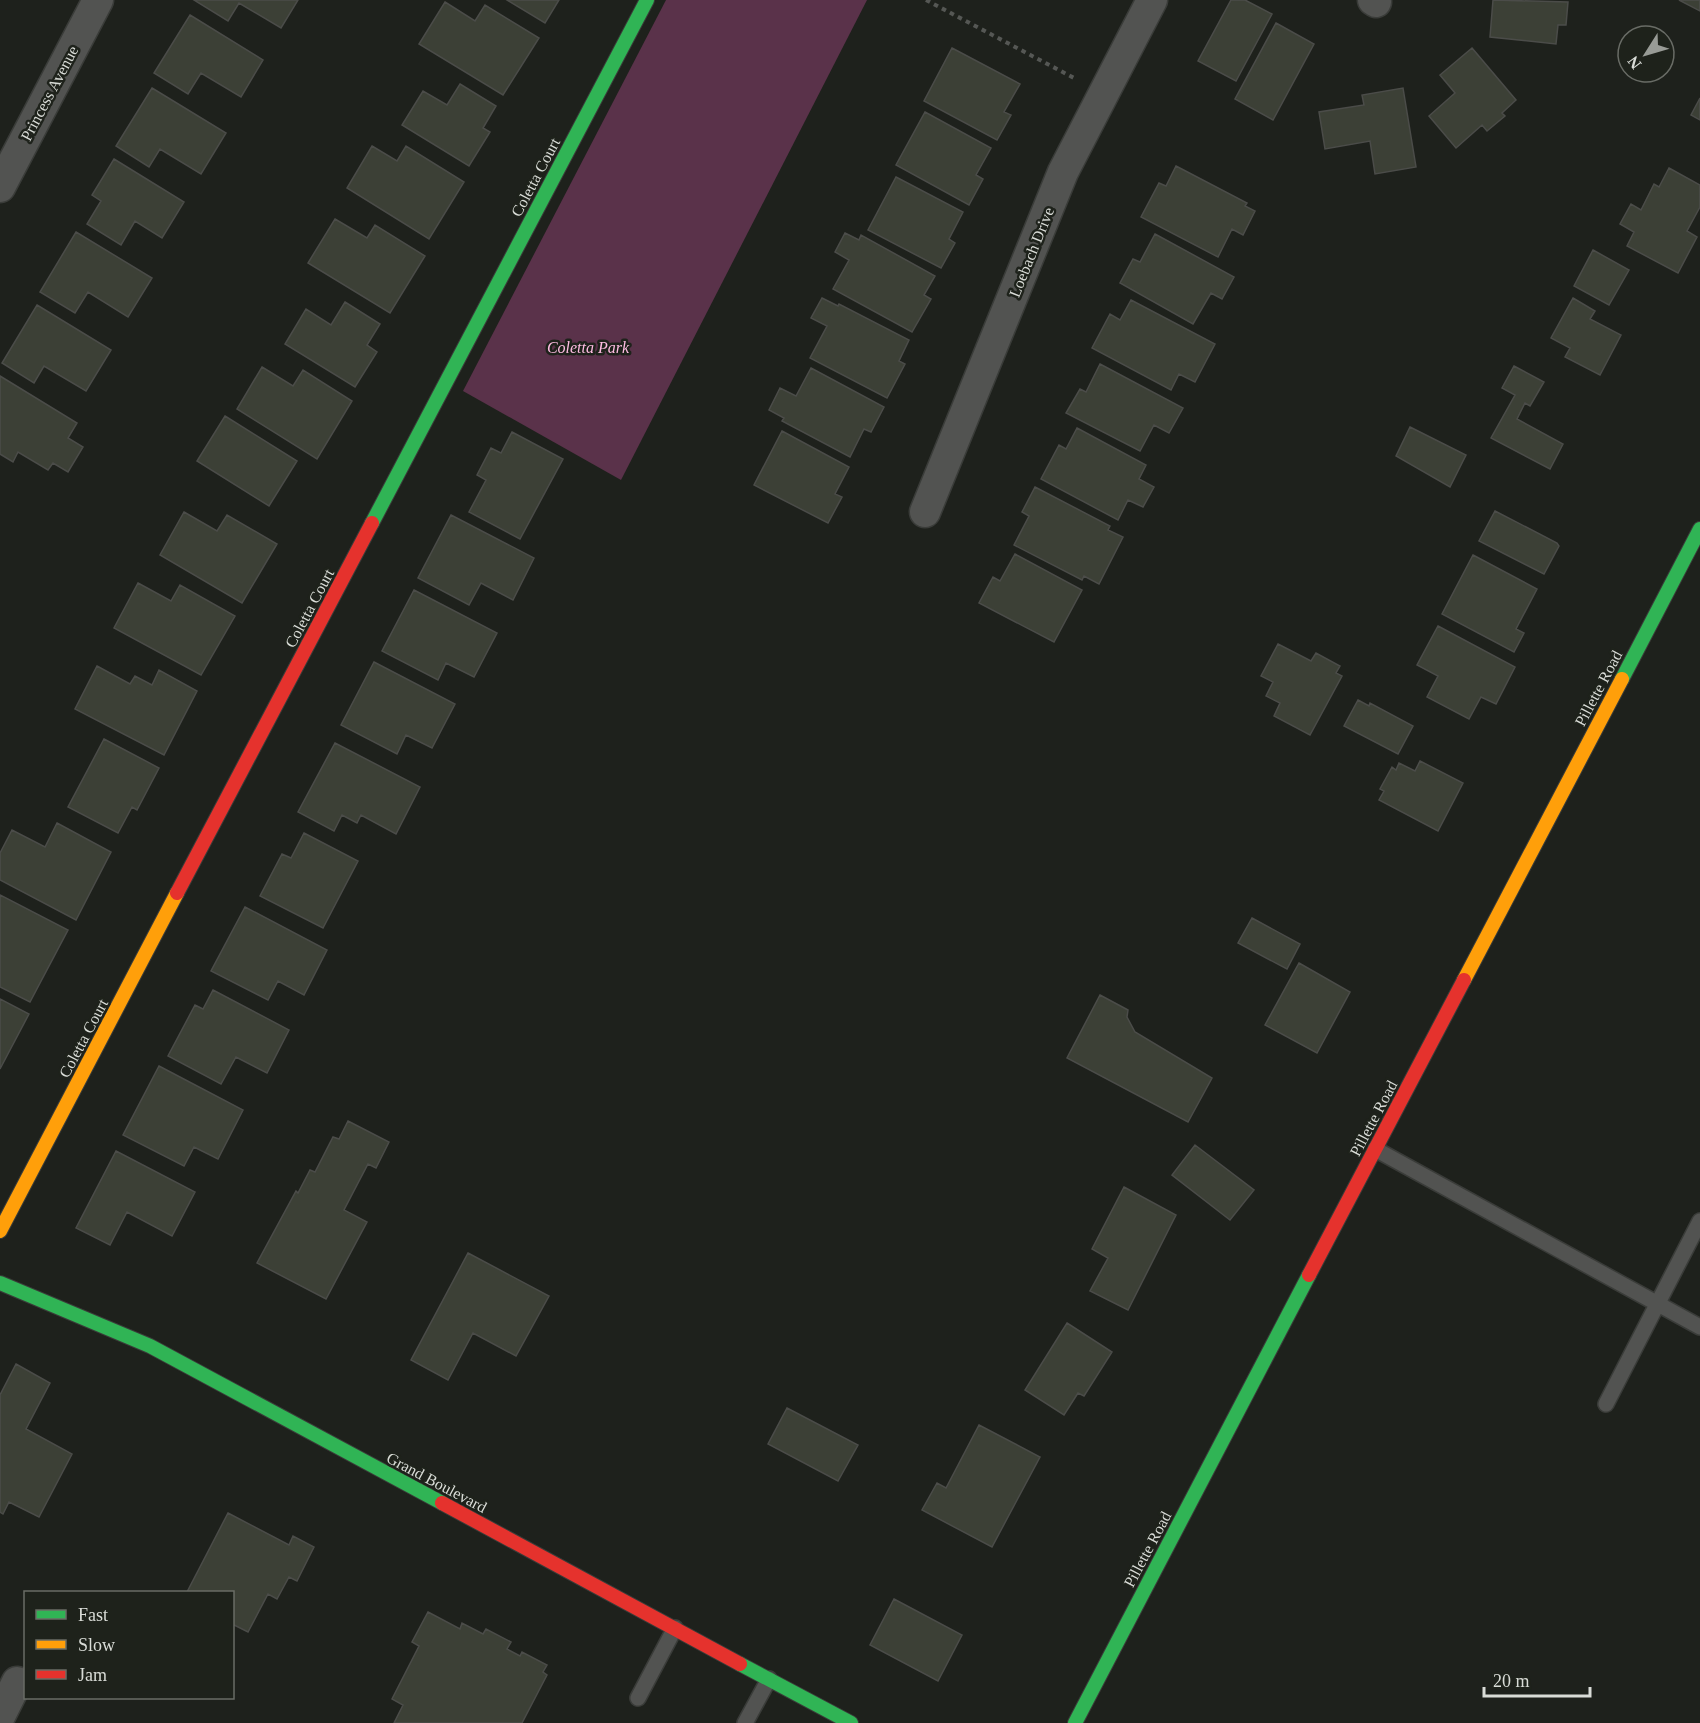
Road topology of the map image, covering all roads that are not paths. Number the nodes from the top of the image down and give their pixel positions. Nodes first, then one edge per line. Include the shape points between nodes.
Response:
1 (98, 0) edge
2 (647, 0) edge
3 (1152, 0) edge
4 (0, 187) edge
5 (925, 512) dead end
6 (1700, 530) edge
7 (1375, 1149) junction
8 (1700, 1221) edge
9 (0, 1231) edge
10 (0, 1283) edge
11 (1658, 1304) junction
12 (1700, 1327) edge
13 (1606, 1404) dead end
14 (675, 1628) junction
15 (769, 1679) junction
16 (18, 1682) dead end
17 (638, 1698) dead end
18 (0, 1716) edge
19 (745, 1723) edge
20 (851, 1723) edge
21 (1075, 1723) edge

1 - 4 street, Princess Avenue
2 - 9 street, Coletta Court
3 - 5 street, Loebach Drive via 1063,172
6 - 7 street, Pillette Road
7 - 11 lane
7 - 21 street, Pillette Road
8 - 11 lane
10 - 14 street, Grand Boulevard via 150,1346
11 - 12 lane
11 - 13 lane
14 - 15 street, Grand Boulevard
14 - 17 lane
15 - 19 lane
15 - 20 street, Grand Boulevard
16 - 18 street

